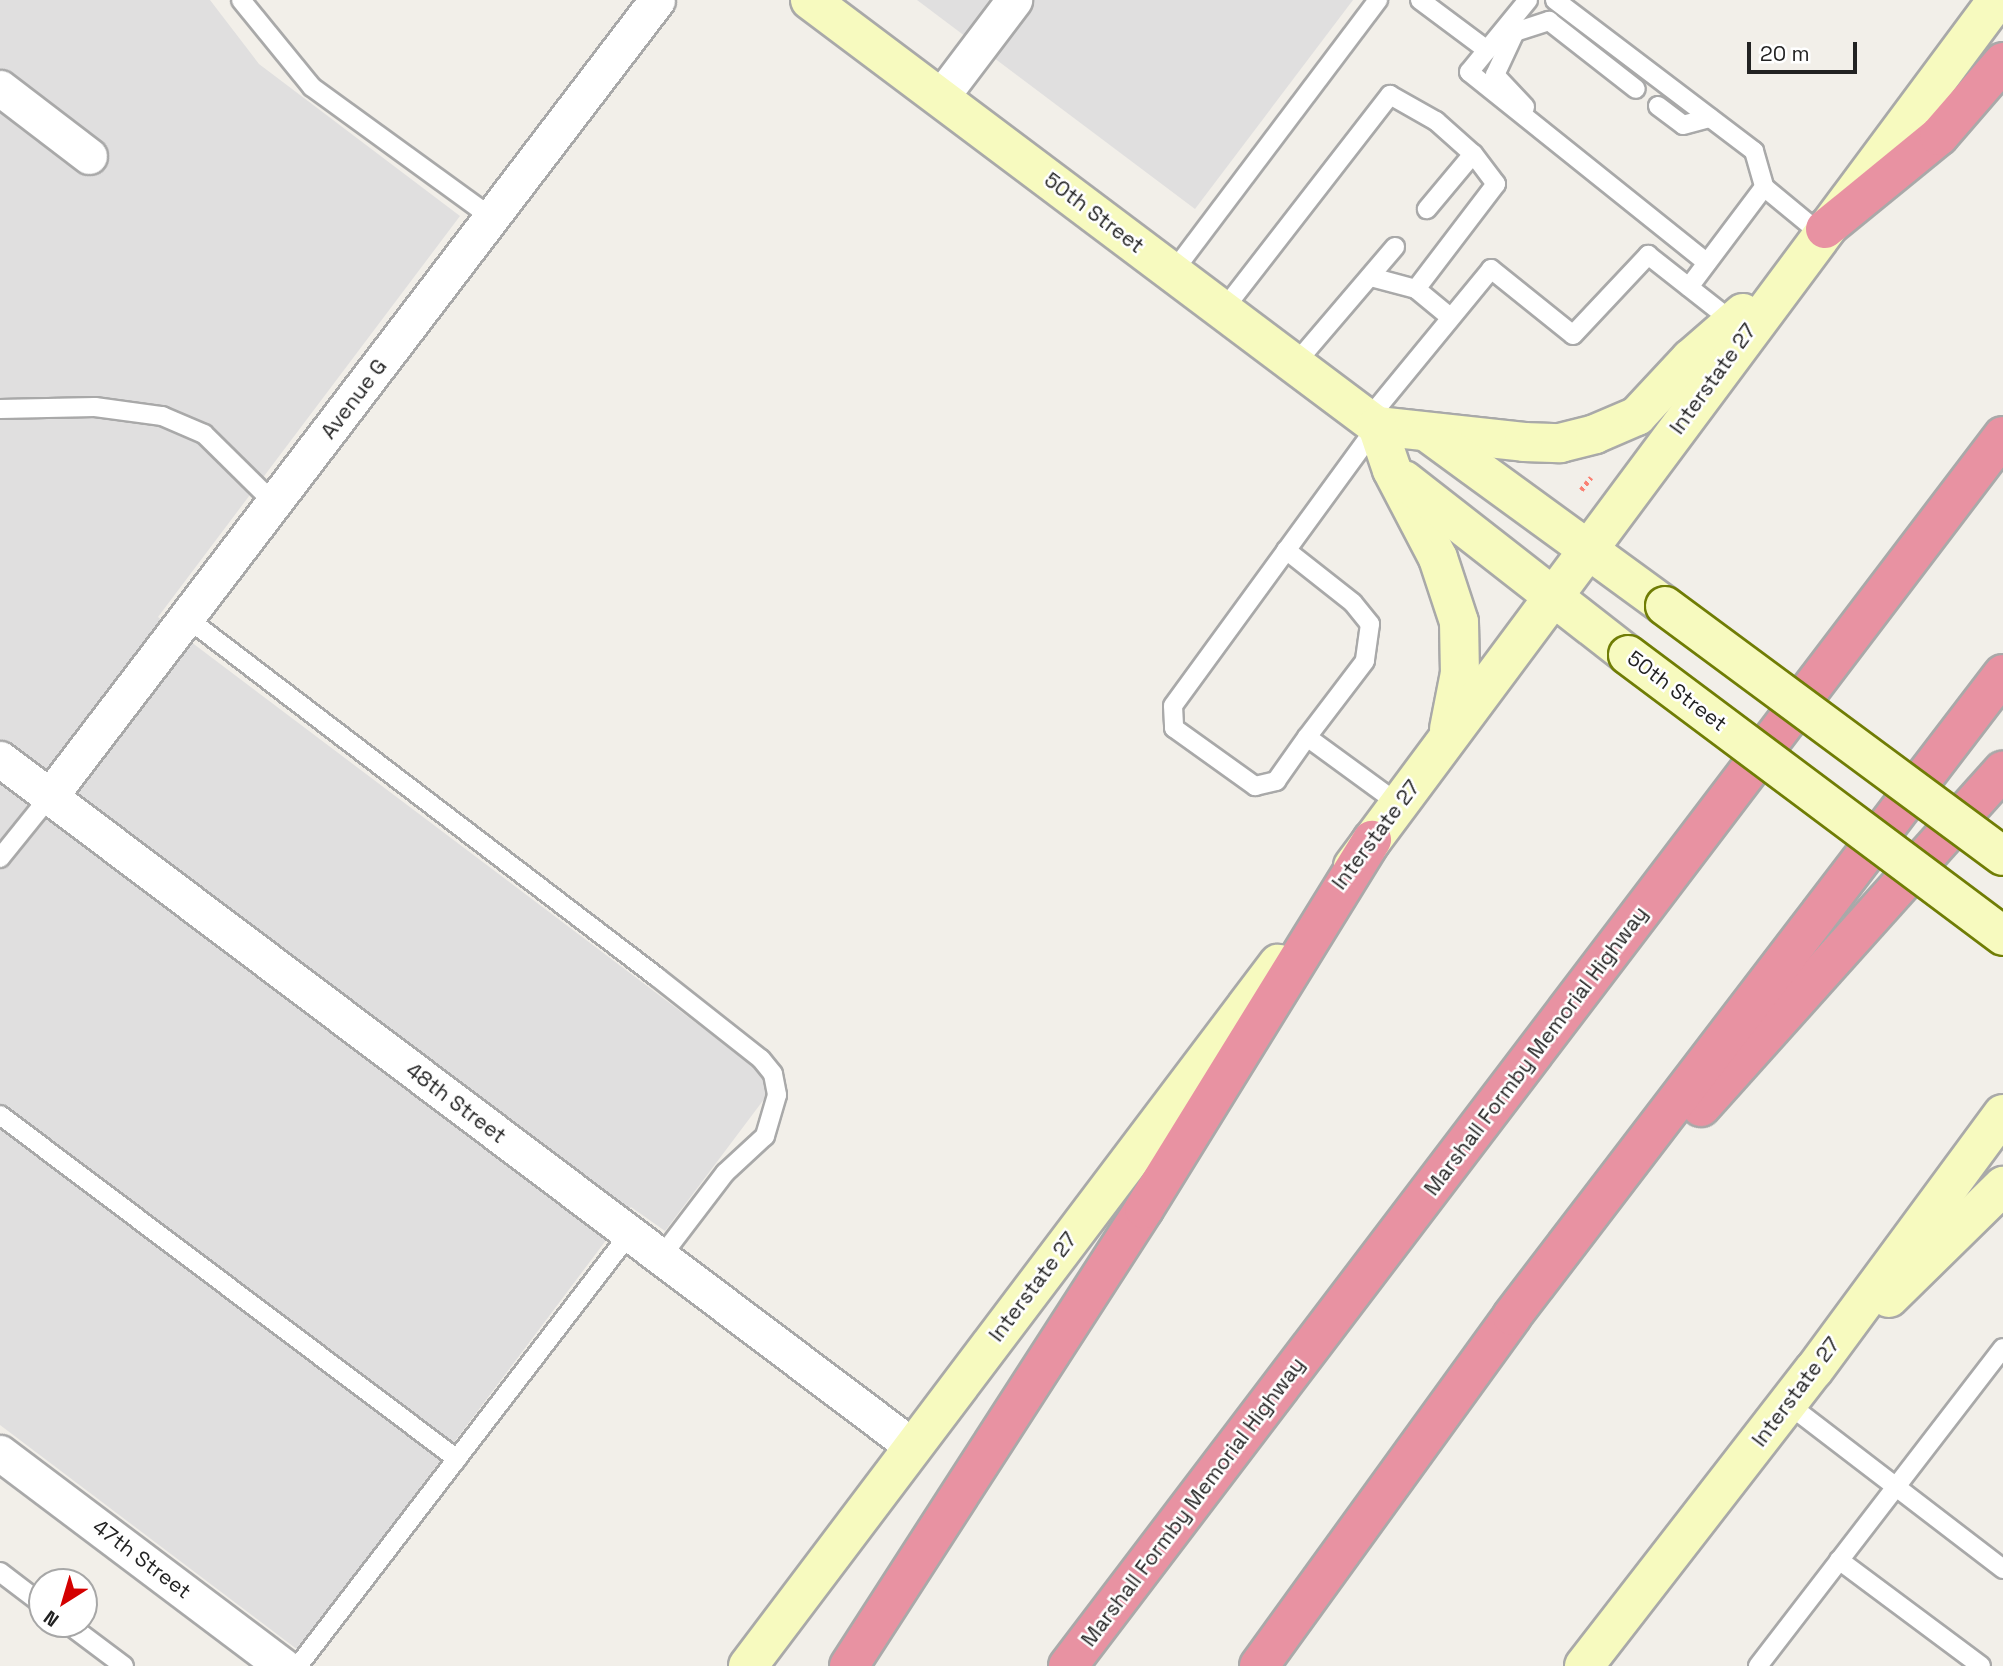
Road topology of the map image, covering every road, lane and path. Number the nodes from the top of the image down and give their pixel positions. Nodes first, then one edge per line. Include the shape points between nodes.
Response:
1 (241, 0) edge
2 (657, 0) edge
3 (810, 0) edge
4 (1014, 0) edge
5 (1378, 0) edge
6 (1420, 0) edge
7 (1528, 0) edge
8 (1555, 0) edge
9 (1997, 0) edge
10 (1487, 50) junction
11 (2003, 62) edge
12 (0, 88) edge
13 (1636, 89) dead end
14 (940, 98) junction
15 (1658, 106) dead end
16 (1710, 118) junction
17 (1556, 145) junction
18 (1473, 155) junction
19 (89, 156) dead end
20 (1764, 187) junction
21 (1427, 209) dead end
22 (492, 218) junction
23 (1823, 231) junction
24 (1395, 247) dead end
25 (1707, 263) junction
26 (1793, 271) junction
27 (1173, 272) junction
28 (1371, 277) junction
29 (1689, 287) junction
30 (1416, 289) junction
31 (1224, 309) junction
32 (1450, 317) junction
33 (1733, 321) junction
34 (1295, 364) junction
35 (0, 409) edge
36 (1373, 422) junction
37 (1420, 427) junction
38 (2003, 436) edge
39 (1392, 470) junction
40 (274, 503) junction
41 (1588, 548) junction
42 (1286, 551) junction
43 (1553, 597) junction
44 (187, 618) junction
45 (2003, 674) edge
46 (1307, 737) junction
47 (1446, 741) junction
48 (0, 759) edge
49 (2003, 771) edge
50 (50, 796) junction
51 (1399, 804) junction
52 (1372, 840) junction
53 (2003, 856) edge
54 (0, 858) edge
55 (2003, 936) edge
56 (2003, 1114) edge
57 (0, 1115) edge
58 (2003, 1186) edge
59 (630, 1233) junction
60 (661, 1257) junction
61 (1512, 1316) junction
62 (2003, 1348) edge
63 (1814, 1370) junction
64 (1787, 1404) junction
65 (912, 1446) junction
66 (0, 1453) edge
67 (457, 1459) junction
68 (1897, 1490) junction
69 (1839, 1560) junction
70 (2003, 1569) edge
71 (0, 1573) edge
72 (28, 1594) edge
73 (87, 1638) edge
74 (124, 1666) edge
75 (283, 1666) edge
76 (298, 1666) edge
77 (748, 1666) edge
78 (849, 1666) edge
79 (1068, 1666) edge
80 (1259, 1666) edge
81 (1584, 1666) edge
82 (1758, 1666) edge
83 (1981, 1666) edge

1 - 22 lane via 312,87
2 - 22 street, Avenue G
3 - 14 main road, 50th Street
4 - 14 street
5 - 27 lane
6 - 10 lane
7 - 10 lane
8 - 16 lane
9 - 23 main road, Interstate 27
10 - 17 lane via 1469,72
11 - 23 highway via 1939,136
12 - 19 street
13 - 17 lane via 1549,20 1514,33 1495,75 1553,132
14 - 27 main road, 50th Street
15 - 16 lane via 1683,125
16 - 20 lane via 1754,152
17 - 25 lane
18 - 21 lane
18 - 30 lane via 1496,184
18 - 31 lane via 1436,121 1390,95
20 - 23 lane
20 - 25 lane
22 - 40 street, Avenue G
23 - 26 main road, Interstate 27
24 - 28 lane
25 - 29 lane
26 - 33 main road
26 - 41 main road, Interstate 27
27 - 31 main road, 50th Street
28 - 30 lane
28 - 34 lane
29 - 32 lane via 1648,255 1573,335 1491,269
29 - 33 lane
30 - 32 lane
31 - 34 main road, 50th Street
32 - 36 lane
33 - 37 main road via 1637,416 1619,425 1560,443 1489,439
34 - 36 main road, 50th Street
35 - 40 lane via 95,407 162,416 204,434
36 - 37 main road
36 - 39 main road
36 - 42 lane
37 - 41 main road
38 - 79 highway, Marshall Formby Memorial Highway
39 - 43 main road, 50th Street
39 - 47 main road via 1438,558 1459,622 1460,673
40 - 44 street, Avenue G
41 - 43 main road, Interstate 27
41 - 53 main road, bridge
42 - 46 lane via 1353,603 1370,624 1365,661
42 - 46 lane via 1173,706 1174,728 1255,786 1276,781
43 - 47 main road, Interstate 27
43 - 55 main road, 50th Street, bridge
44 - 50 street, Avenue G
44 - 60 lane via 667,985 761,1059 773,1074 777,1095 765,1136 725,1173
45 - 61 highway
46 - 51 lane
47 - 51 main road, Interstate 27
48 - 50 street, 48th Street
49 - 61 highway
50 - 54 lane
50 - 59 street, 48th Street
51 - 52 main road, Interstate 27
52 - 65 main road, Interstate 27
52 - 78 highway via 1144,1209
56 - 63 main road, Interstate 27
57 - 67 lane
58 - 63 main road
59 - 60 street, 48th Street
59 - 67 lane
60 - 65 street, 48th Street
61 - 80 highway
62 - 68 lane
63 - 64 main road, Interstate 27
64 - 68 lane
64 - 81 main road, Interstate 27
65 - 77 main road, Interstate 27
66 - 75 street, 47th Street
67 - 76 lane
68 - 69 lane
68 - 70 lane
69 - 82 lane
69 - 83 lane
71 - 72 lane
73 - 74 lane

